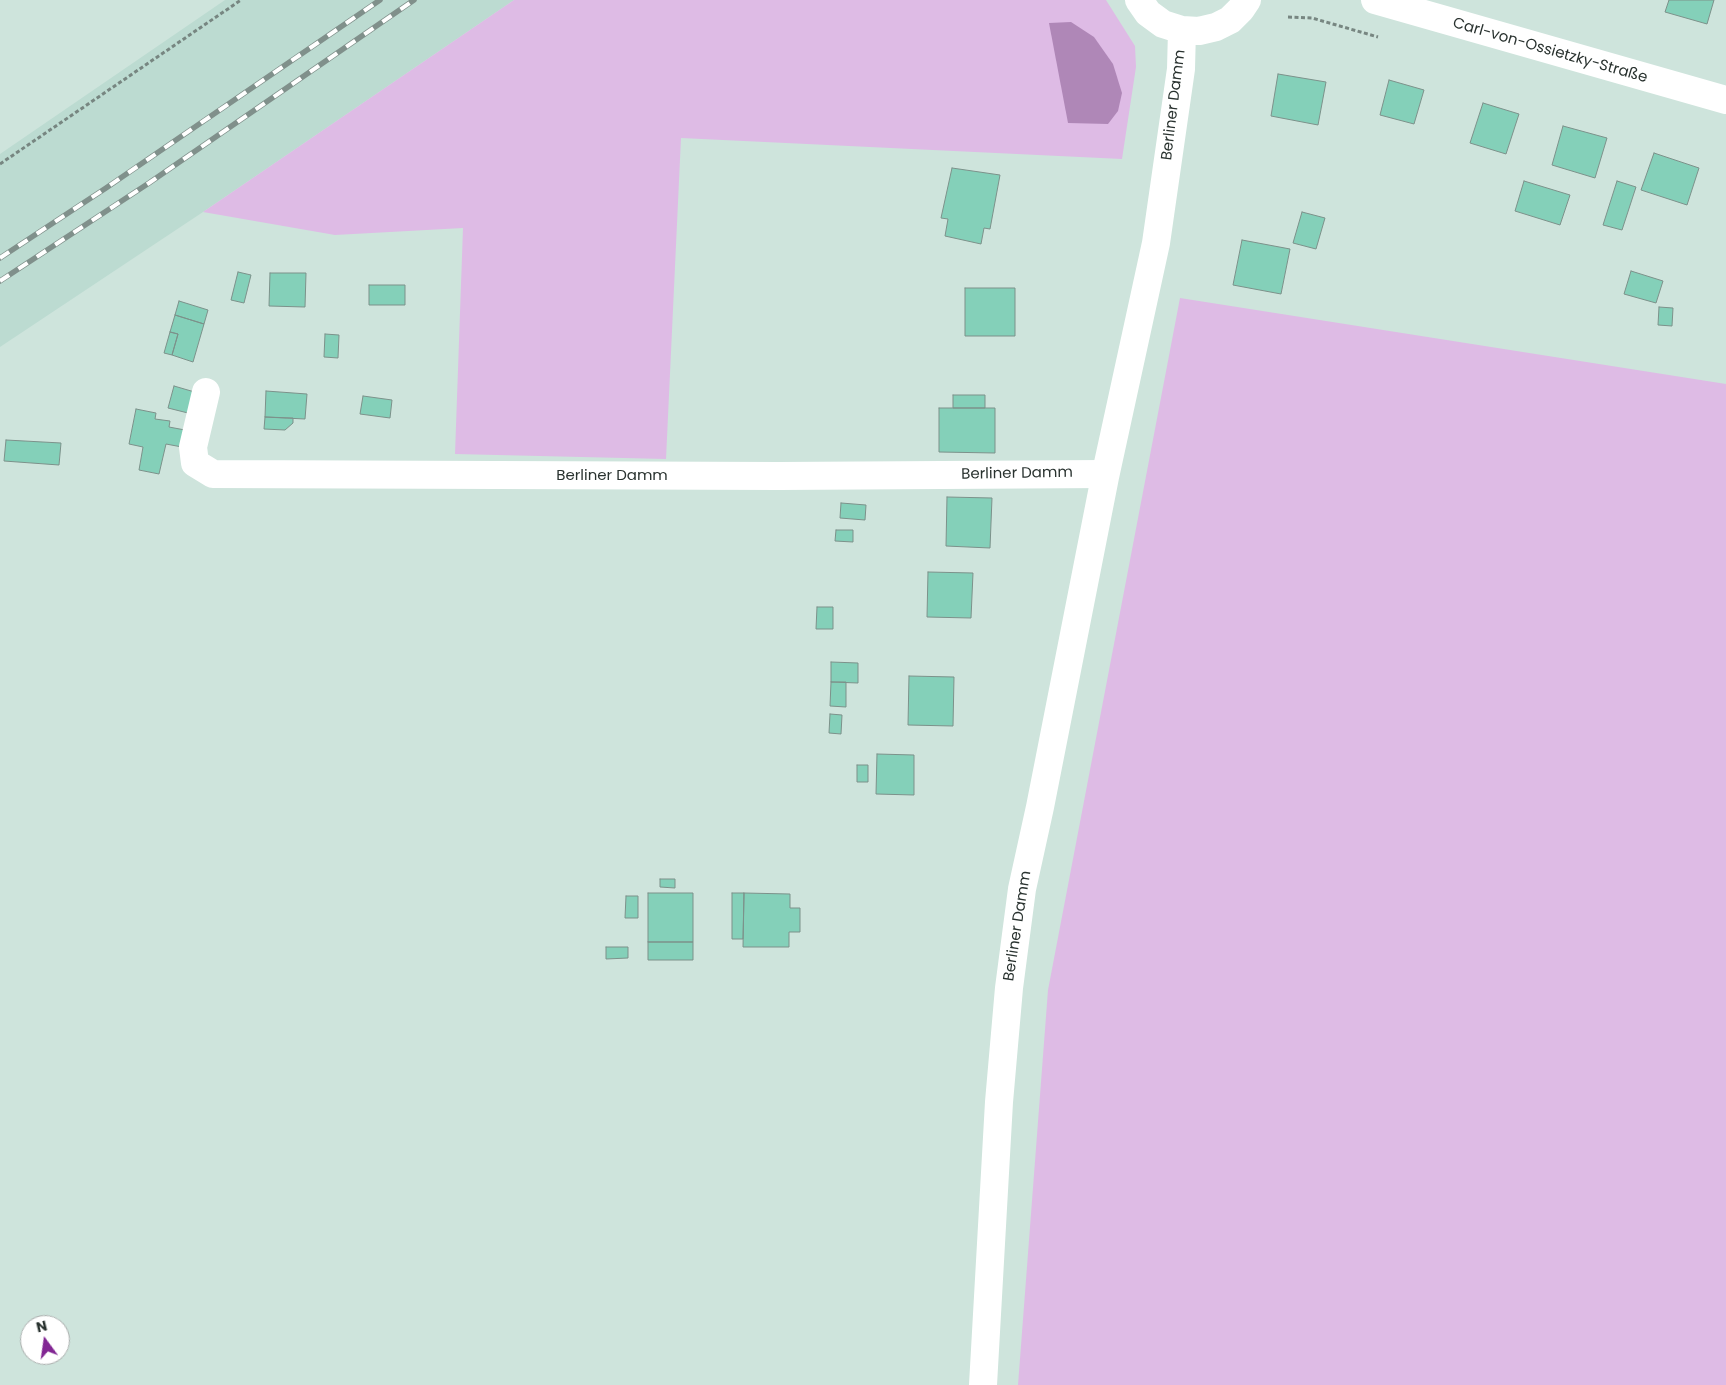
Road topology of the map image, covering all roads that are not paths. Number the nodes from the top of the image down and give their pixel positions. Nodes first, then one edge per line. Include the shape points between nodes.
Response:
1 (1139, 0) edge
2 (1247, 0) edge
3 (1375, 0) edge
4 (1182, 30) junction
5 (1726, 100) edge
6 (206, 392) dead end
7 (1105, 474) junction
8 (983, 1385) edge

1 - 4 main road via 1148,13 1163,24
2 - 4 main road via 1230,20 1216,27
3 - 5 main road, Carl-von-Ossietzky-Straße
4 - 7 main road, Berliner Damm via 1181,69 1156,243
6 - 7 main road, Berliner Damm via 193,447 195,463 213,474
7 - 8 main road, Berliner Damm via 1022,889 999,1102

